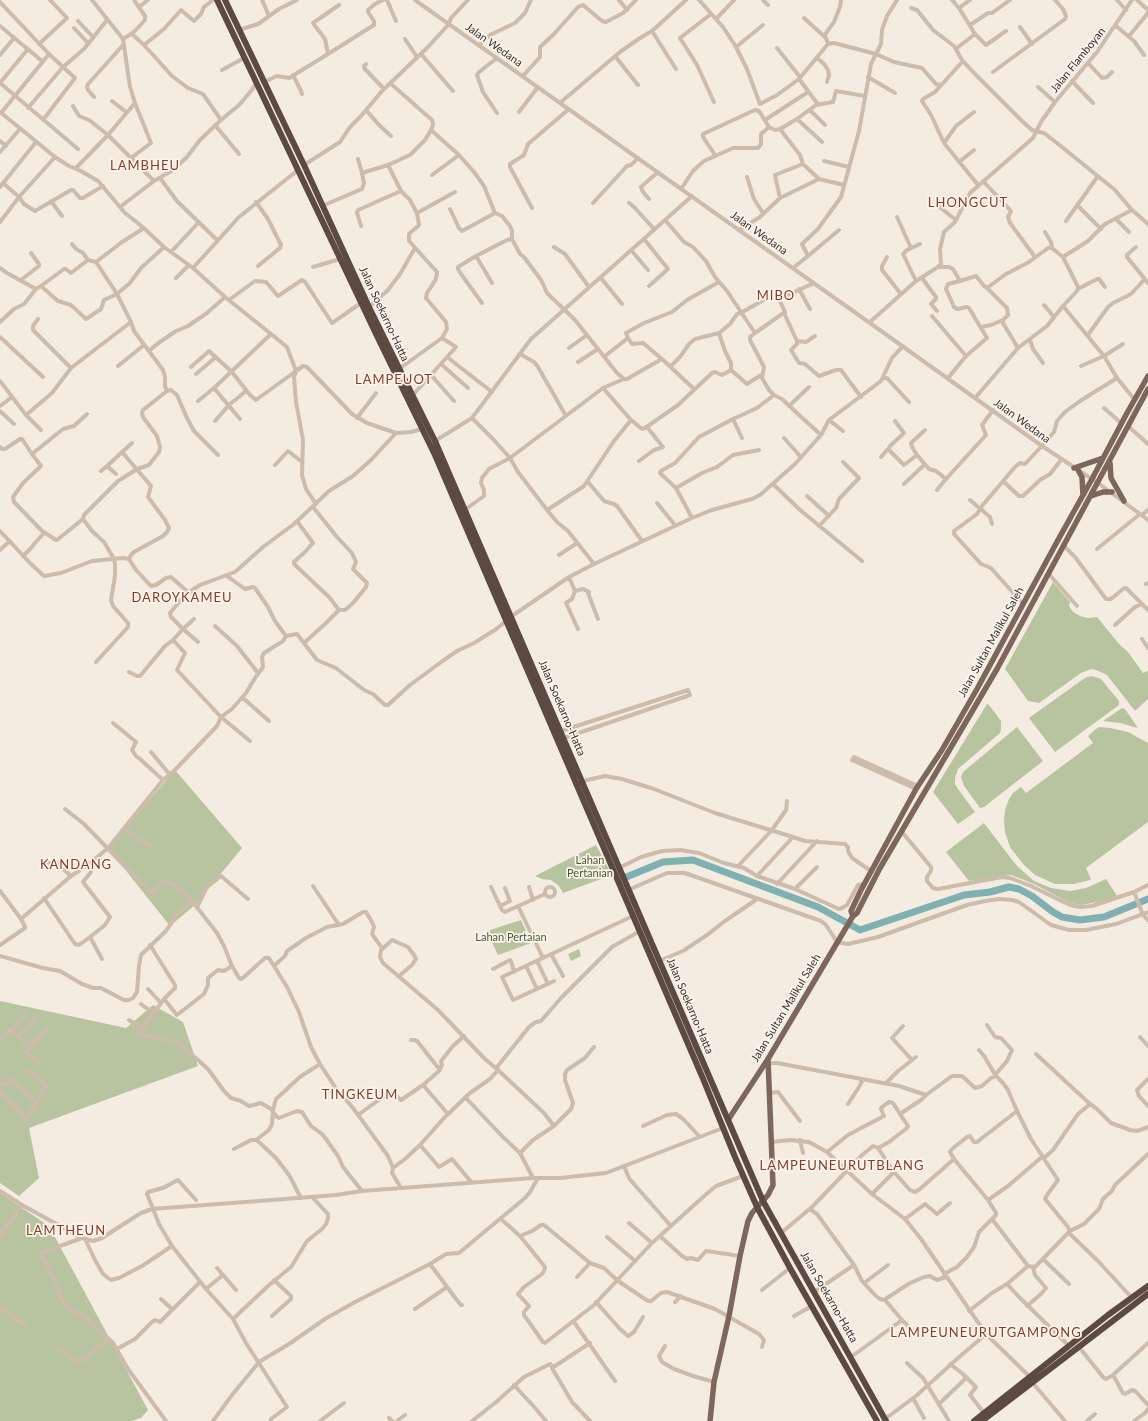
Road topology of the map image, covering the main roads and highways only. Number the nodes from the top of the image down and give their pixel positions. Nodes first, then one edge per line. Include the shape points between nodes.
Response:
1 (217, 0) edge
2 (224, 0) edge
3 (279, 121) junction
4 (1148, 376) edge
5 (1148, 389) edge
6 (1103, 458) junction
7 (1110, 460) junction
8 (1112, 492) road end
9 (1083, 496) junction
10 (1091, 497) junction
11 (457, 498) junction
12 (1124, 501) road end
13 (1040, 574) junction
14 (1047, 575) junction
15 (1008, 633) junction
16 (1015, 637) junction
17 (942, 750) junction
18 (948, 753) junction
19 (584, 784) junction
20 (579, 790) junction
21 (902, 817) junction
22 (909, 821) junction
23 (852, 917) junction
24 (768, 1061) junction
25 (701, 1066) junction
26 (728, 1120) junction
27 (763, 1201) junction
28 (757, 1207) junction
29 (1148, 1286) edge
30 (1148, 1294) edge
31 (1031, 1379) junction
32 (983, 1419) edge
33 (886, 1420) edge
34 (710, 1421) edge
35 (877, 1421) edge
36 (974, 1421) edge

1 - 3 highway, Jalan Soekarno-Hatta via 244,58
2 - 3 highway, Jalan Soekarno-Hatta via 264,82
3 - 11 highway, Jalan Soekarno-Hatta via 298,170 340,259
3 - 11 highway, Jalan Soekarno-Hatta via 304,165 369,307 435,441
4 - 6 main road, Jalan Sultan Malikul Saleh
5 - 7 main road, Jalan Sultan Malikul Saleh
6 - 9 main road, Jalan Sultan Malikul Saleh
6 - 9 main road via 1076,469 1082,477
7 - 10 main road, Jalan Sultan Malikul Saleh
7 - 12 main road via 1111,478
8 - 10 main road via 1103,492
9 - 13 main road, Jalan Sultan Malikul Saleh
10 - 14 main road, Jalan Sultan Malikul Saleh
11 - 19 highway, Jalan Soekarno-Hatta via 466,509
11 - 20 highway, Jalan Soekarno-Hatta via 506,621
13 - 14 main road
13 - 15 main road, Jalan Sultan Malikul Saleh
14 - 16 main road, Jalan Sultan Malikul Saleh
15 - 16 main road
15 - 17 main road, Jalan Sultan Malikul Saleh
16 - 18 main road, Jalan Sultan Malikul Saleh
17 - 18 main road
17 - 21 main road, Jalan Sultan Malikul Saleh via 917,787
18 - 22 main road, Jalan Sultan Malikul Saleh
19 - 20 highway
19 - 25 highway, Jalan Soekarno-Hatta
20 - 25 highway, Jalan Soekarno-Hatta via 634,916 637,932
21 - 22 main road
21 - 23 main road, Jalan Sultan Malikul Saleh via 864,884 851,911
22 - 23 main road, Jalan Sultan Malikul Saleh via 880,868 857,913
23 - 24 main road, Jalan Sultan Malikul Saleh
24 - 26 main road, Jalan Sultan Malikul Saleh
24 - 27 main road via 773,1185
25 - 26 highway, Jalan Soekarno-Hatta
25 - 28 highway, Jalan Soekarno-Hatta via 723,1128
26 - 27 highway, Jalan Soekarno-Hatta
27 - 28 main road
27 - 33 highway, Jalan Soekarno-Hatta
28 - 34 main road via 748,1221 740,1256 714,1382
28 - 35 highway, Jalan Soekarno-Hatta
29 - 31 highway via 1069,1346
30 - 31 highway via 1079,1347
31 - 32 highway
32 - 36 highway

